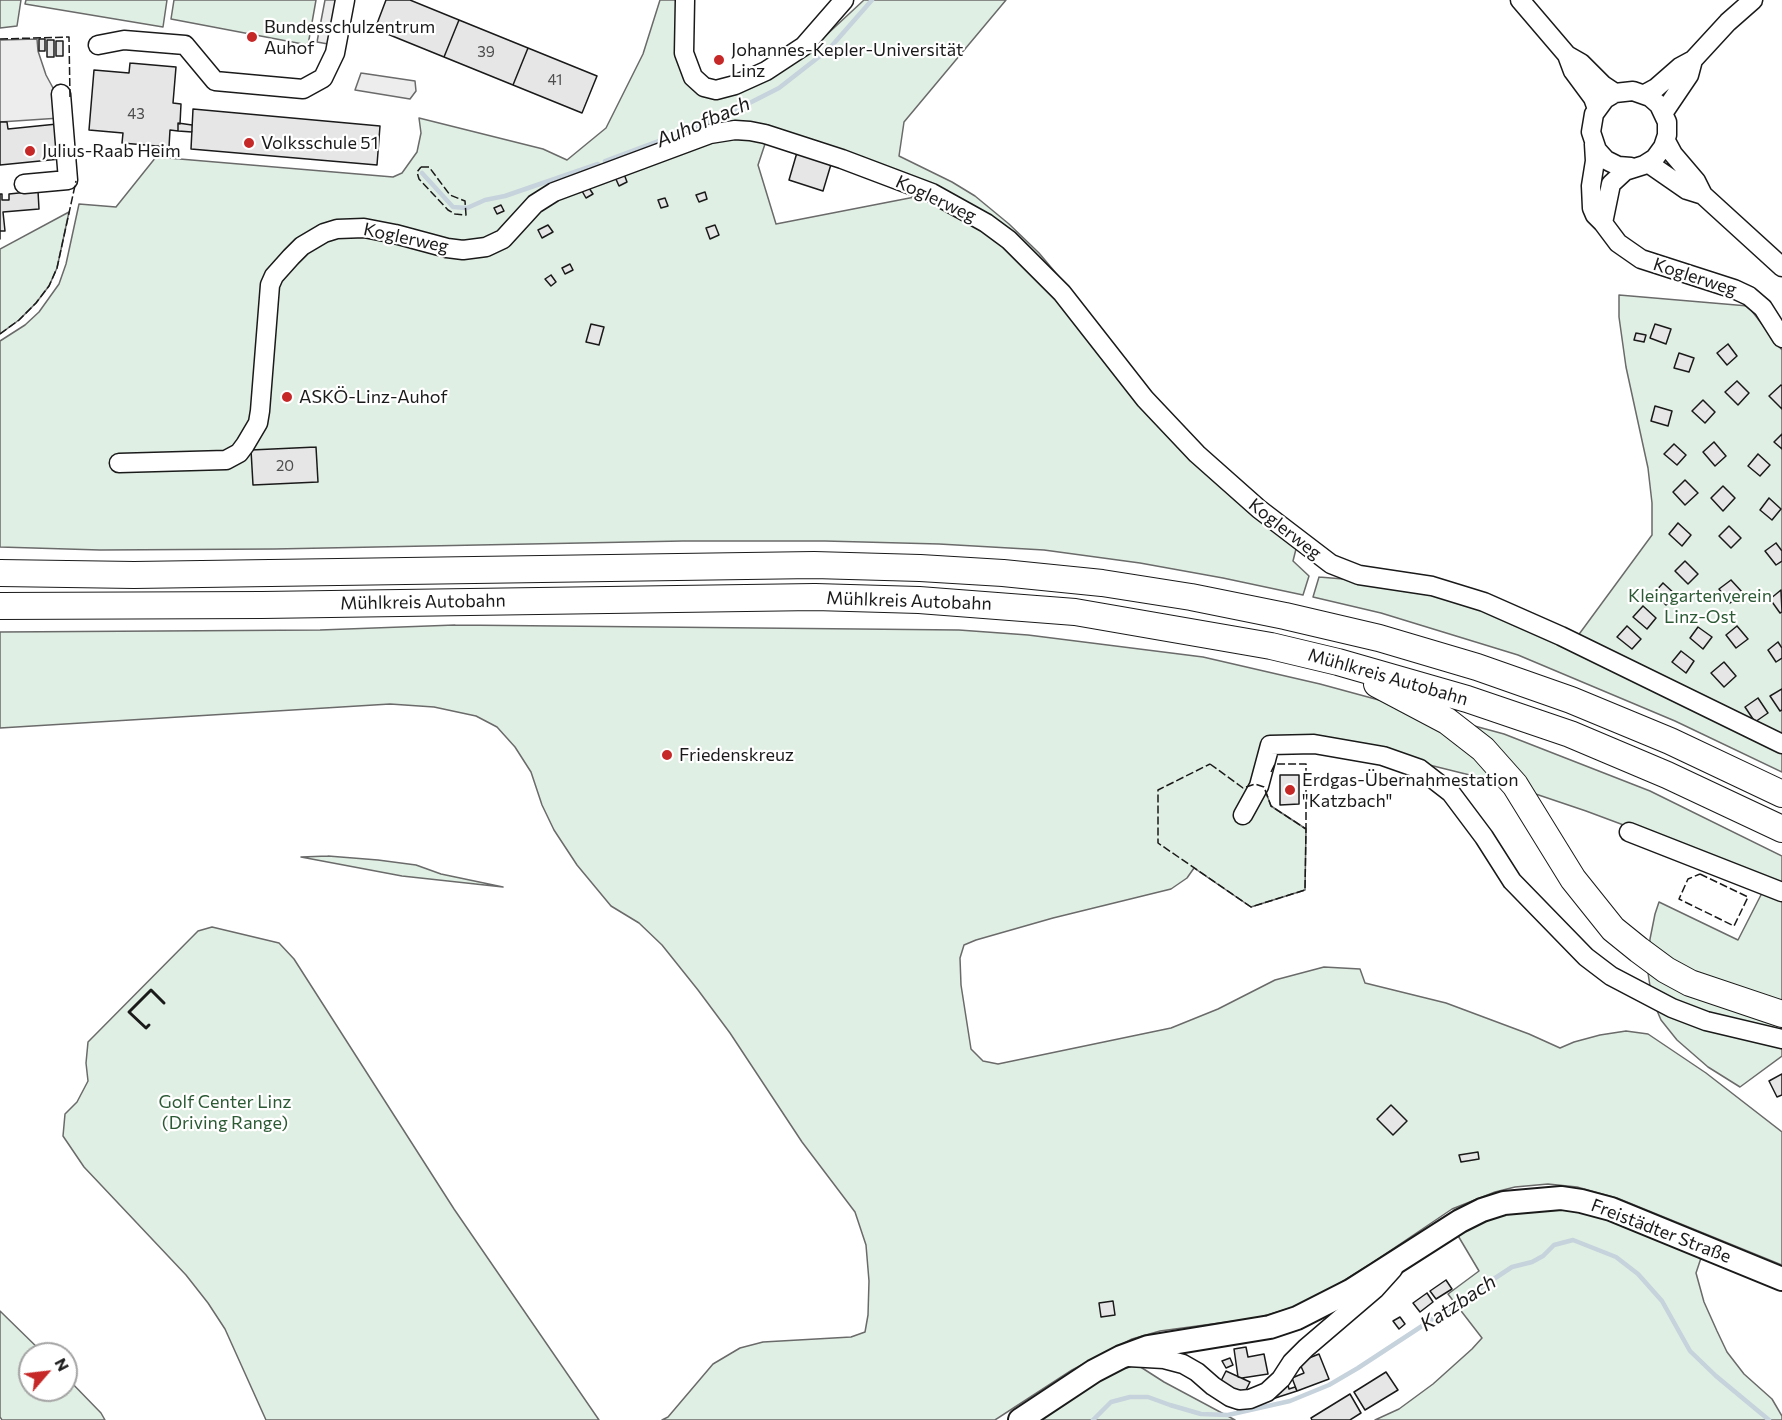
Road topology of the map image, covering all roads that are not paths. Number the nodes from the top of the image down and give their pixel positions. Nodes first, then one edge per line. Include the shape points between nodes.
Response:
1 (345, 0) edge
2 (685, 0) edge
3 (844, 0) edge
4 (1520, 0) edge
5 (1753, 0) edge
6 (98, 45) dead end
7 (1567, 55) junction
8 (1693, 60) junction
9 (1615, 93) junction
10 (61, 94) dead end
11 (1645, 94) junction
12 (1596, 109) junction
13 (1664, 112) junction
14 (1665, 141) junction
15 (1594, 144) junction
16 (1639, 165) junction
17 (24, 184) dead end
18 (1703, 195) junction
19 (1603, 223) junction
20 (1782, 267) edge
21 (1782, 338) edge
22 (119, 462) dead end
23 (0, 573) edge
24 (0, 606) edge
25 (1338, 662) junction
26 (1782, 744) edge
27 (1749, 777) junction
28 (1782, 784) edge
29 (1782, 794) edge
30 (1243, 815) dead end
31 (1782, 829) edge
32 (1629, 832) dead end
33 (1782, 892) edge
34 (1782, 1014) edge
35 (1782, 1040) edge
36 (1406, 1254) junction
37 (1782, 1280) edge
38 (1121, 1357) junction
39 (1020, 1420) edge

1 - 6 street via 335,53 323,78 303,89 215,81 185,45 124,40
2 - 3 street via 684,53 693,77 704,87 716,90 766,71 804,46
4 - 7 street
5 - 8 street
7 - 9 street
7 - 12 street
8 - 11 street
8 - 13 street via 1689,75
9 - 11 street
9 - 12 street
10 - 17 street via 68,180
11 - 13 street
12 - 15 street via 1591,126
13 - 14 street
14 - 16 street via 1659,153
14 - 18 street
15 - 16 street via 1611,164
15 - 19 street, Koglerweg via 1591,202
16 - 18 street
16 - 19 street via 1611,184
18 - 20 street
19 - 21 street, Koglerweg via 1618,243 1641,259 1749,296 1763,308
22 - 26 street, Koglerweg via 226,460 239,453 258,423 270,285 302,246 324,233 364,228 447,248 486,248 503,239 535,204 554,192 710,134 750,131 842,159 932,193 1009,240 1048,277 1145,399 1197,454 1259,509 1331,564 1359,575 1432,586 1484,602
23 - 27 highway, Mühlkreis Autobahn via 134,575 814,565 1003,573 1102,583 1286,616 1467,664 1571,700
24 - 25 highway, Mühlkreis Autobahn via 815,597 919,600 1117,618
25 - 31 highway, Mühlkreis Autobahn via 1467,699 1570,735
25 - 34 highway via 1433,713 1483,749 1515,785 1580,888 1613,929 1639,950 1690,983
27 - 28 highway
27 - 29 highway, Mühlkreis Autobahn
30 - 35 street via 1259,786 1270,745 1314,744 1413,765 1451,793 1512,881 1586,957 1611,976 1706,1021
32 - 33 street
36 - 37 main road, Freistädter Straße via 1482,1210 1523,1200 1560,1198 1611,1209
36 - 38 main road, Freistädter Straße via 1352,1290 1297,1318 1270,1327 1148,1347
36 - 38 street, Freistädter Straße via 1376,1289 1292,1362 1281,1380 1250,1399 1230,1397 1183,1364
38 - 39 main road, Freistädter Straße

